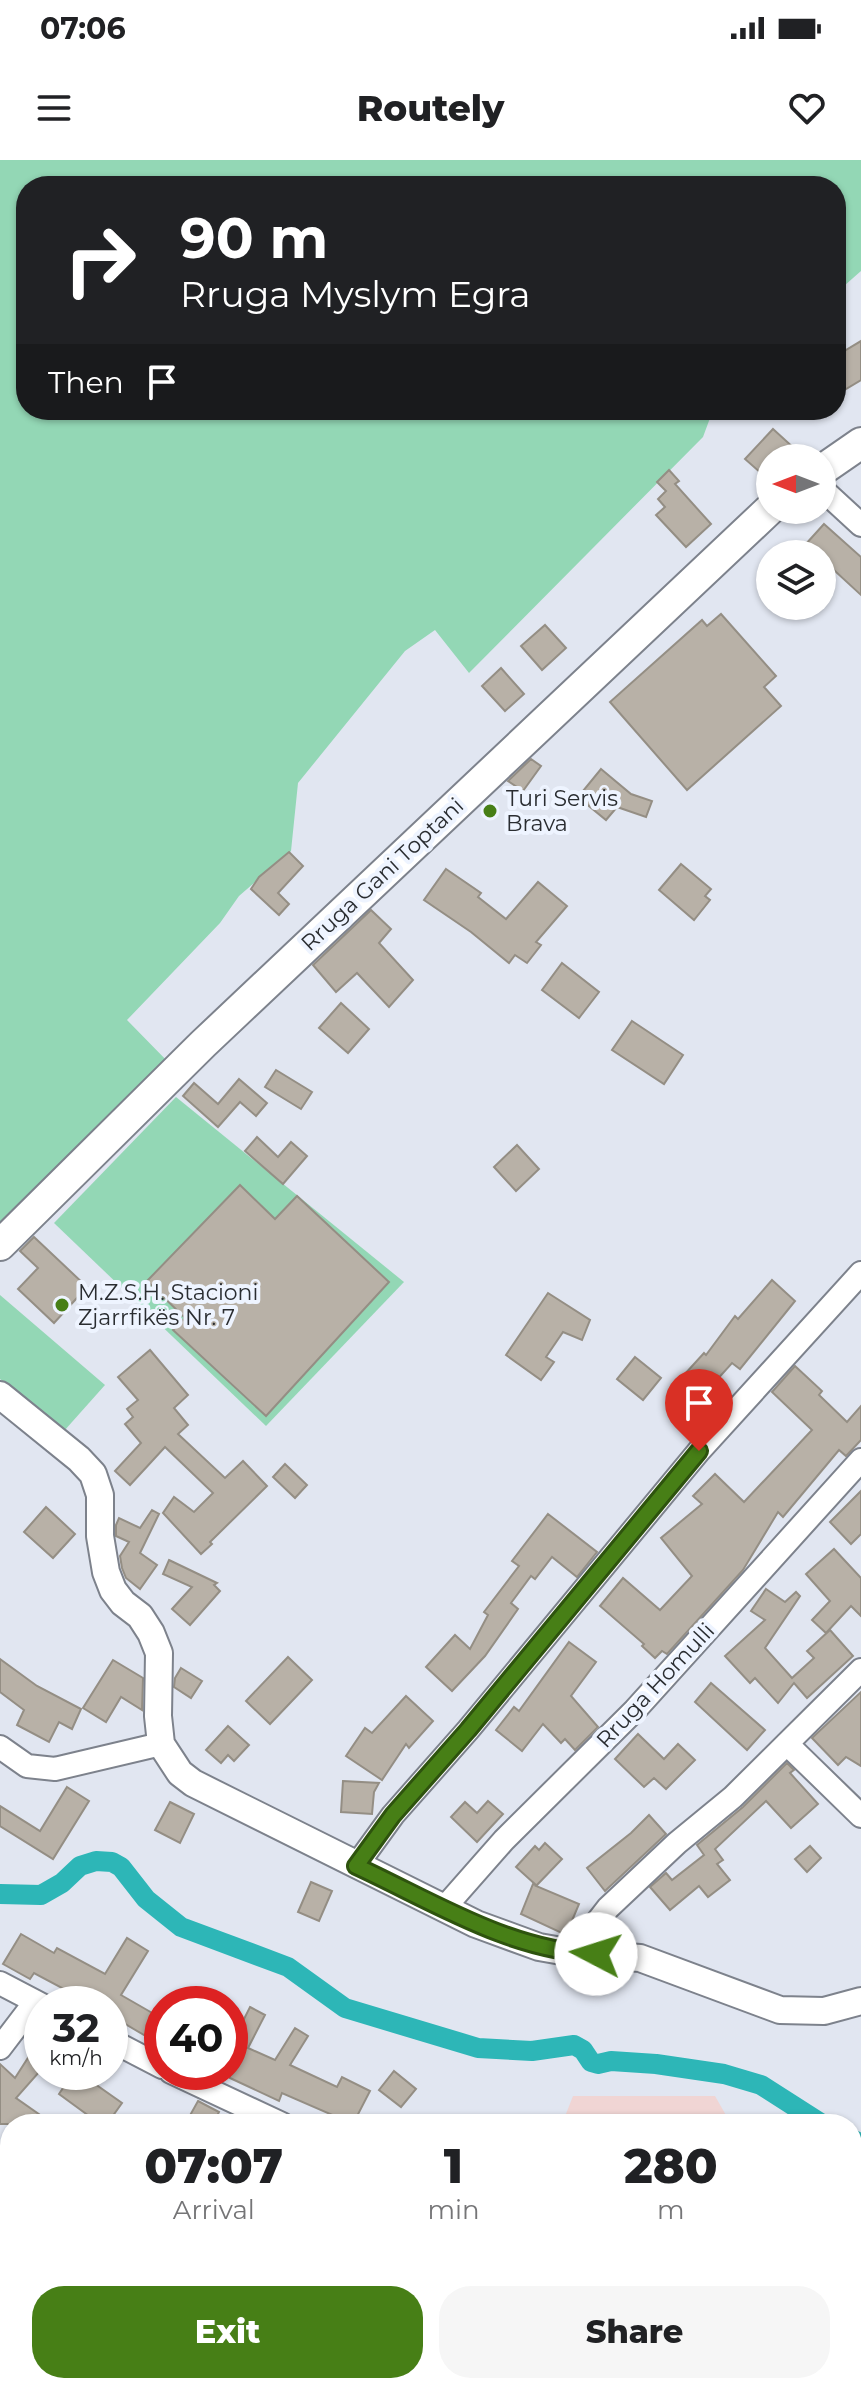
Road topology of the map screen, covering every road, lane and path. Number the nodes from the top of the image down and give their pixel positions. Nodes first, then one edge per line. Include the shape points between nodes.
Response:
1 (861, 443) edge
2 (836, 460) edge
3 (836, 502) edge
4 (756, 522) edge
5 (861, 525) edge
6 (0, 1245) edge
7 (861, 1273) edge
8 (0, 1395) edge
9 (861, 1460) edge
10 (861, 1670) edge
11 (161, 1744) junction
12 (787, 1744) junction
13 (0, 1747) edge
14 (861, 1816) edge
15 (356, 1866) junction
16 (445, 1907) junction
17 (573, 1953) junction
18 (0, 1983) edge
19 (24, 1996) edge
20 (861, 2001) edge
21 (24, 2020) edge
22 (0, 2048) edge
23 (209, 2090) edge
24 (261, 2114) edge

1 - 2 main road
3 - 5 street
4 - 6 main road, Rruga Gani Toptani via 203,1044
7 - 15 street via 699,1451
8 - 11 street via 93,1474 100,1495 106,1572 113,1590 146,1624 159,1653
9 - 16 street, Rruga Homulli via 635,1710 504,1840
10 - 12 street
11 - 13 street via 47,1769 27,1766
11 - 15 street via 193,1783
12 - 14 street
12 - 17 street via 608,1908
15 - 16 street
16 - 17 street via 507,1936
17 - 20 street via 660,1963 780,2010 824,2011
18 - 19 street
21 - 22 street
23 - 24 street

